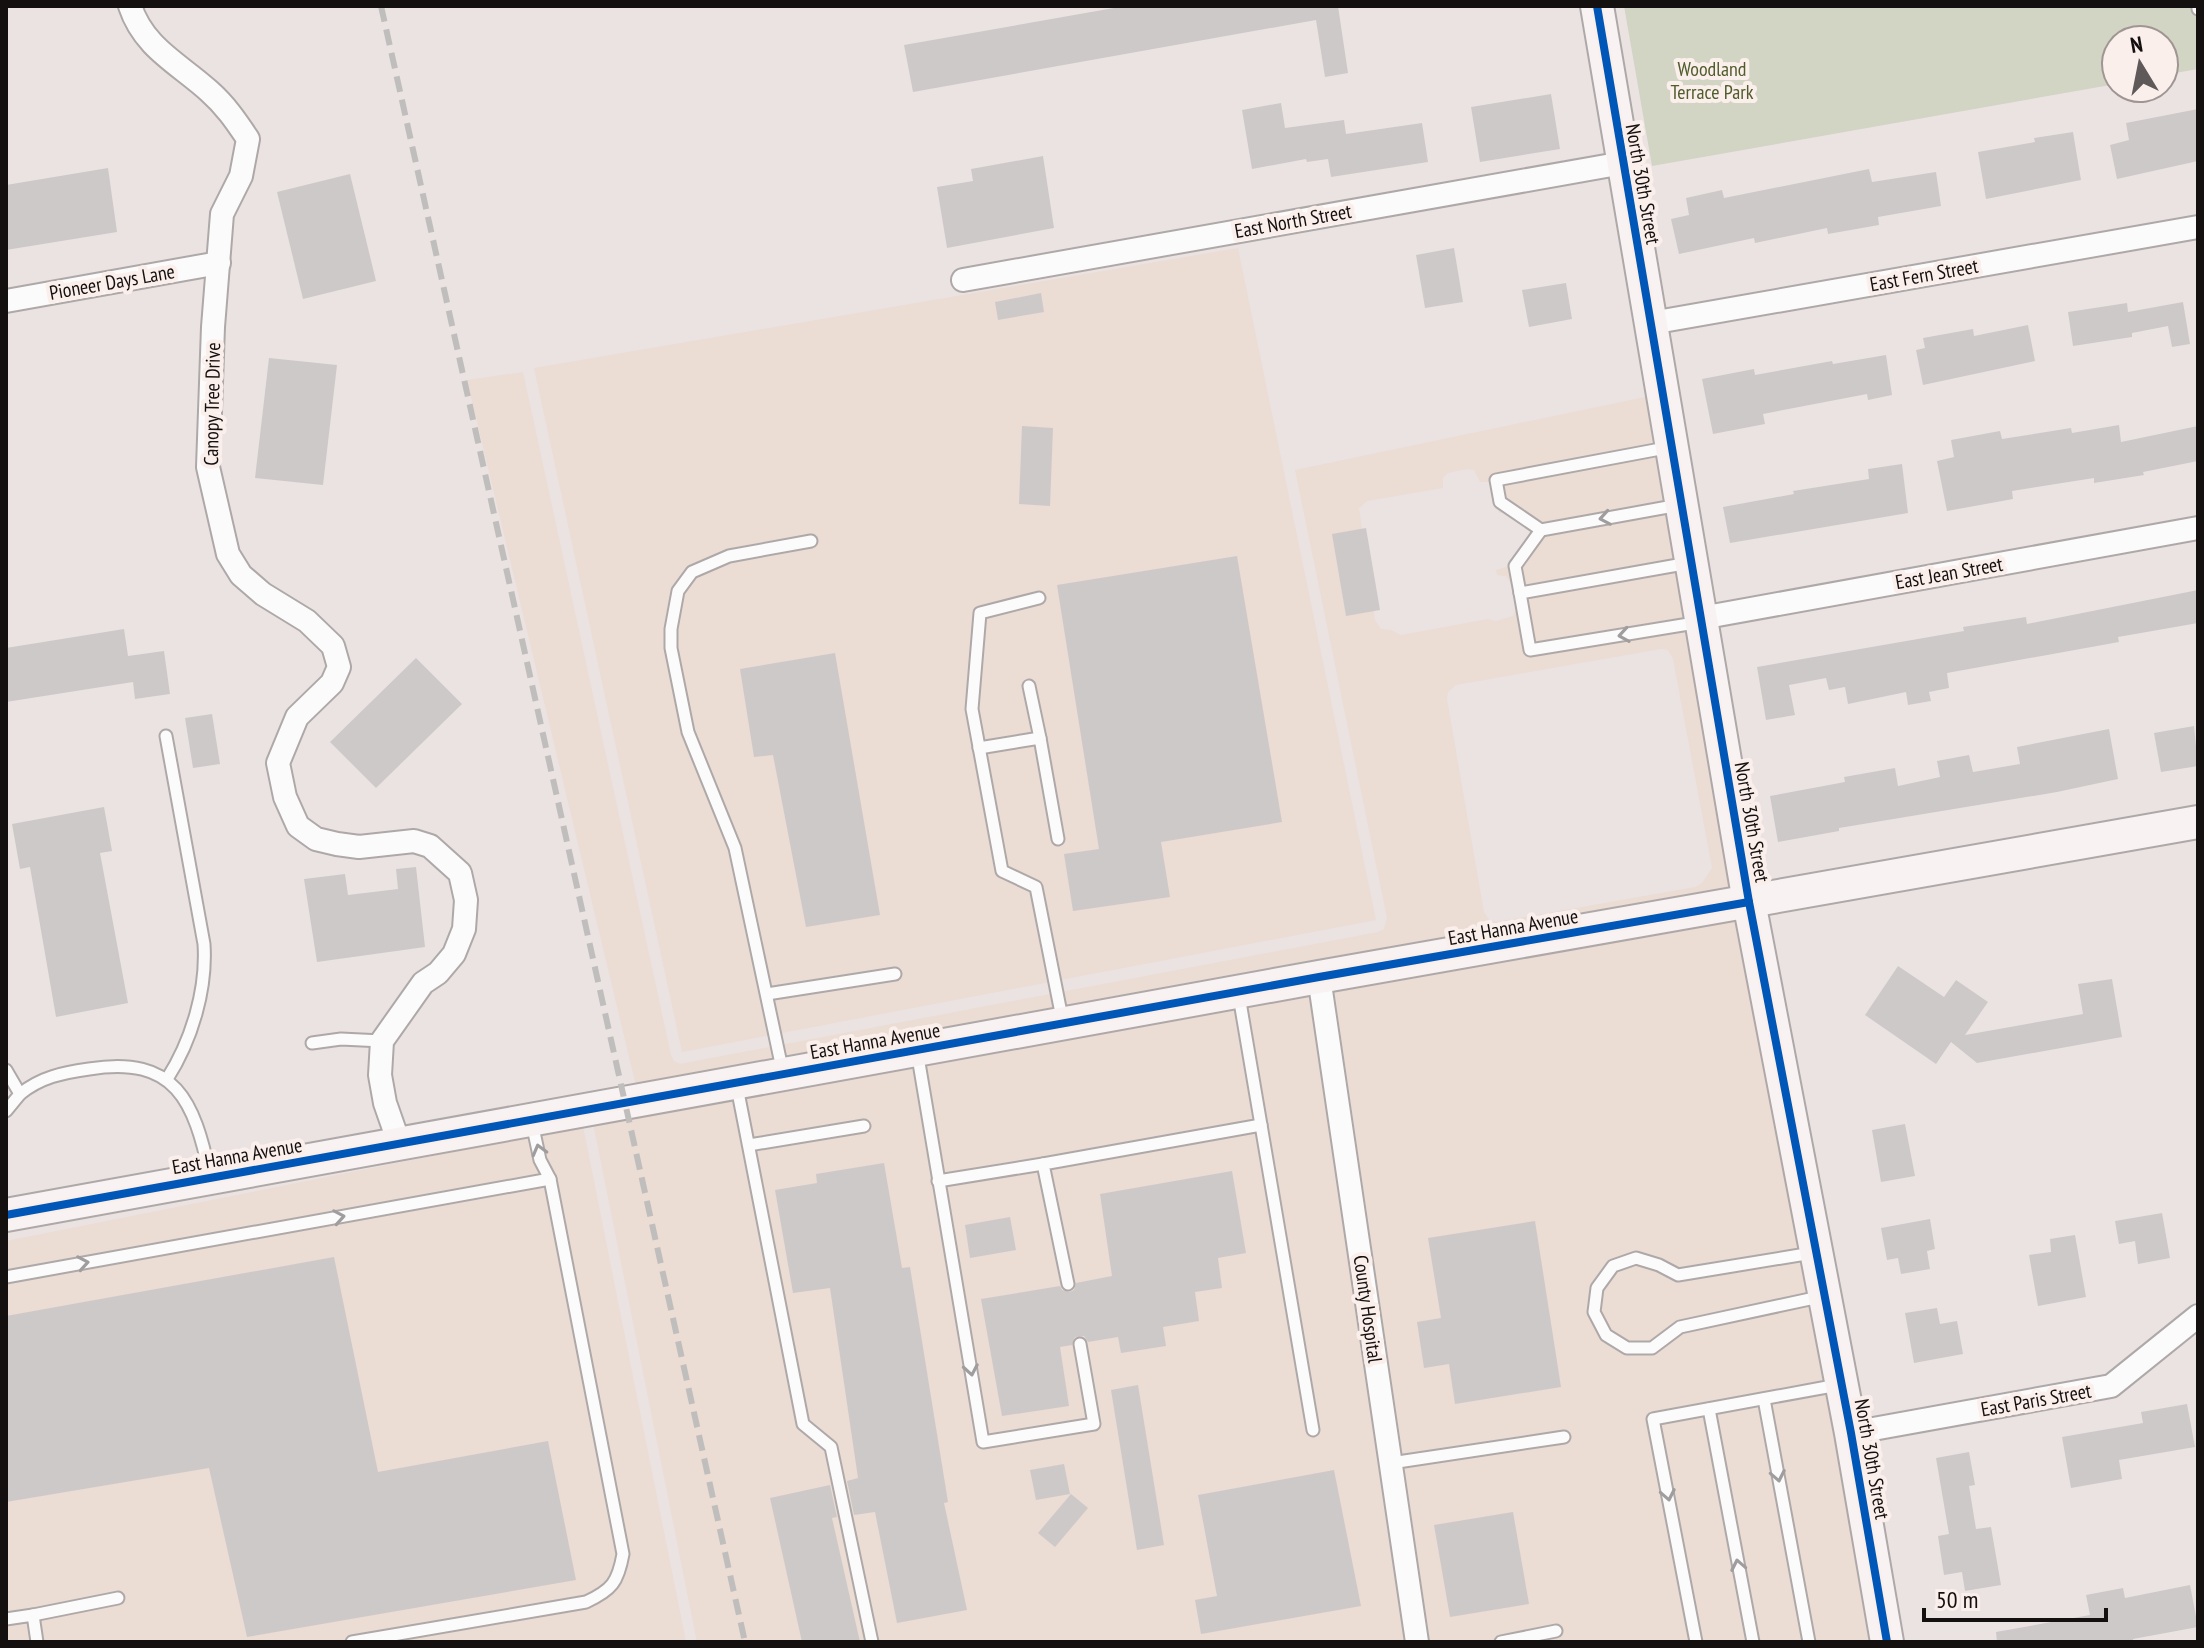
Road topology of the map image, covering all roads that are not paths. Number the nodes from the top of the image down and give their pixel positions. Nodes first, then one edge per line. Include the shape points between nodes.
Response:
1 (130, 6) edge
2 (1597, 6) edge
3 (1623, 163) junction
4 (2198, 227) edge
5 (219, 263) junction
6 (963, 280) dead end
7 (6, 301) edge
8 (1651, 323) junction
9 (1672, 447) junction
10 (1682, 505) junction
11 (2198, 528) edge
12 (1541, 530) junction
13 (811, 541) dead end
14 (1691, 562) junction
15 (1520, 593) junction
16 (1039, 598) dead end
17 (1701, 620) junction
18 (1029, 686) dead end
19 (166, 736) dead end
20 (1040, 738) junction
21 (979, 748) junction
22 (2198, 822) edge
23 (1058, 839) dead end
24 (1749, 902) junction
25 (895, 974) dead end
26 (1319, 977) junction
27 (1238, 992) junction
28 (767, 994) junction
29 (1063, 1023) junction
30 (382, 1041) junction
31 (312, 1043) dead end
32 (917, 1050) junction
33 (6, 1070) edge
34 (784, 1074) junction
35 (167, 1079) junction
36 (737, 1083) junction
37 (20, 1094) junction
38 (6, 1111) edge
39 (532, 1119) junction
40 (1261, 1125) junction
41 (864, 1126) dead end
42 (399, 1143) junction
43 (749, 1145) junction
44 (1043, 1164) junction
45 (210, 1177) junction
46 (550, 1179) junction
47 (938, 1181) junction
48 (6, 1215) edge
49 (1817, 1252) junction
50 (6, 1277) edge
51 (1068, 1284) dead end
52 (1825, 1296) junction
53 (2198, 1316) edge
54 (1080, 1344) dead end
55 (1842, 1385) junction
56 (1764, 1399) junction
57 (1709, 1409) junction
58 (1313, 1430) dead end
59 (1851, 1433) junction
60 (1564, 1437) dead end
61 (1391, 1463) junction
62 (118, 1598) dead end
63 (33, 1615) junction
64 (6, 1619) edge
65 (1556, 1631) dead end
66 (37, 1642) edge
67 (352, 1642) edge
68 (872, 1642) edge
69 (1417, 1642) edge
70 (1501, 1642) edge
71 (1696, 1642) edge
72 (1753, 1642) edge
73 (1809, 1642) edge
74 (1887, 1642) edge

1 - 5 street, Canopy Tree Drive via 148,42 208,90 248,139 241,176 222,214
2 - 3 street, North 30th Street
3 - 6 street, East North Street
3 - 8 street, North 30th Street
4 - 8 street, East Fern Street
5 - 7 street, Pioneer Days Lane
5 - 30 street, Canopy Tree Drive via 208,467 228,554 241,575 333,646 339,667 332,683 297,717 278,763 285,797 298,826 316,839 359,847 414,841 430,846 460,873 466,900 464,929 454,954 423,983
8 - 9 street, North 30th Street
9 - 10 street, North 30th Street
9 - 12 lane via 1496,480 1500,502
10 -> 12 lane
10 - 14 street, North 30th Street
11 - 17 street, East Jean Street
12 - 15 lane via 1515,566
13 - 28 lane via 729,556 692,572 678,591 671,629 688,732 735,848
14 - 15 lane
14 - 17 street, North 30th Street
17 -> 15 lane via 1530,650
16 - 21 lane via 980,613 972,709
17 - 24 street, North 30th Street
18 - 20 lane
19 - 35 lane via 206,972 180,1059
20 - 21 lane
20 - 23 lane
21 - 29 lane via 1002,871 1036,887
22 - 24 street, East Hanna Avenue
24 - 26 street, East Hanna Avenue
24 - 49 street, North 30th Street
25 - 28 lane
26 - 27 street, East Hanna Avenue
26 - 61 street, County Hospital
27 - 29 street, East Hanna Avenue
27 - 40 lane
28 - 34 lane
29 - 32 street, East Hanna Avenue
30 - 31 lane
30 - 42 street via 380,1075
32 - 34 street, East Hanna Avenue
32 - 47 lane
33 - 37 lane
34 - 36 street, East Hanna Avenue
35 - 37 lane via 131,1066 105,1066 59,1073
35 - 45 lane via 193,1114
36 - 39 street, East Hanna Avenue
36 - 43 lane
37 - 38 lane
39 - 42 street, East Hanna Avenue
46 -> 39 lane via 540,1160
40 - 44 lane
40 - 58 lane
41 - 43 lane
42 - 45 street, East Hanna Avenue
43 - 68 lane via 803,1424 831,1447
44 - 47 lane
44 - 51 lane
45 - 48 street, East Hanna Avenue
50 -> 46 lane
46 - 67 lane via 623,1554 618,1577 604,1594 586,1602
47 -> 54 lane via 983,1442 1094,1424
49 - 52 street, North 30th Street
49 - 52 lane via 1678,1275 1636,1258 1613,1266 1597,1288 1594,1312 1606,1335 1627,1348 1652,1348 1680,1327
52 - 55 street, North 30th Street
53 - 59 street, East Paris Street via 2111,1386
55 - 56 lane
55 - 59 street, North 30th Street
56 - 57 lane
56 -> 73 lane
57 -> 71 lane via 1653,1419
72 -> 57 lane
59 - 74 street, North 30th Street
60 - 61 lane
61 - 69 street, County Hospital
62 - 63 lane
63 - 64 lane
63 - 66 lane
65 - 70 lane

